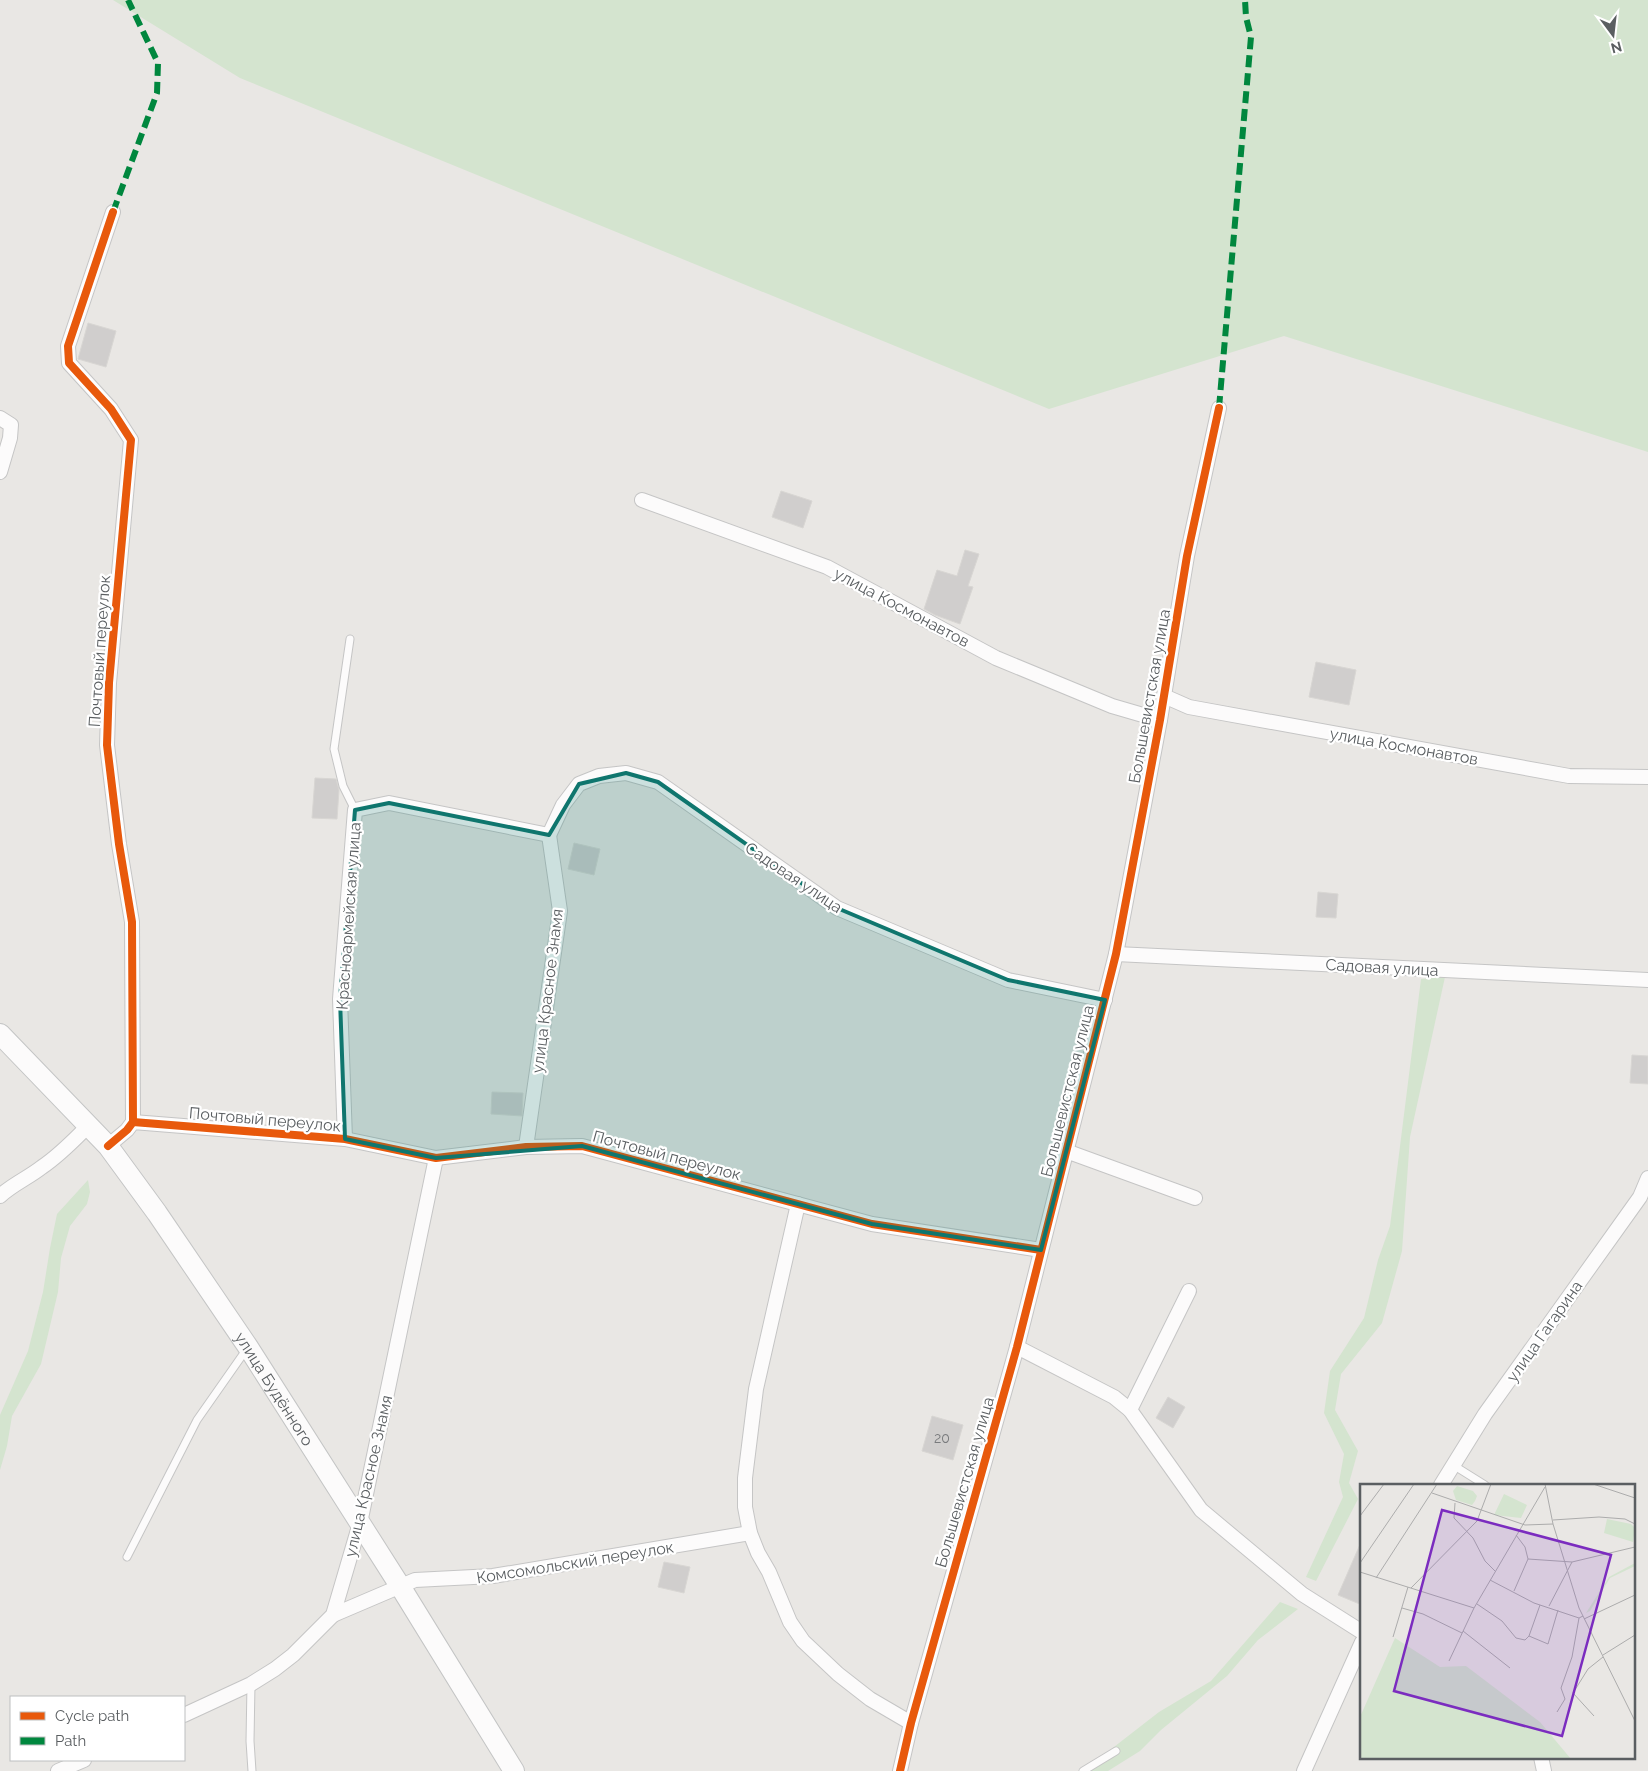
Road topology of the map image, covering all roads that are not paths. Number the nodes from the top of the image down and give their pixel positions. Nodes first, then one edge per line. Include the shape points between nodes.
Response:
1 (113, 212) dead end
2 (1219, 408) dead end
3 (6, 421) edge
4 (0, 472) edge
5 (642, 500) dead end
6 (350, 639) dead end
7 (1164, 696) junction
8 (1160, 720) junction
9 (1648, 778) edge
10 (355, 810) junction
11 (549, 835) junction
12 (1116, 954) junction
13 (1648, 980) edge
14 (1105, 1000) junction
15 (0, 1034) edge
16 (133, 1122) junction
17 (89, 1125) junction
18 (344, 1139) junction
19 (108, 1146) junction
20 (526, 1147) junction
21 (1066, 1151) junction
22 (436, 1158) junction
23 (1648, 1178) edge
24 (0, 1196) edge
25 (1195, 1198) dead end
26 (798, 1204) junction
27 (1041, 1250) junction
28 (1189, 1291) dead end
29 (248, 1347) junction
30 (1016, 1347) junction
31 (1130, 1410) junction
32 (1453, 1465) junction
33 (1442, 1484) edge
34 (1483, 1484) edge
35 (360, 1523) junction
36 (750, 1533) junction
37 (127, 1558) dead end
38 (400, 1586) junction
39 (333, 1615) junction
40 (1360, 1631) edge
41 (1360, 1646) edge
42 (251, 1684) junction
43 (185, 1716) edge
44 (911, 1723) junction
45 (1116, 1751) dead end
46 (1541, 1758) edge
47 (82, 1761) edge
48 (58, 1771) edge
49 (252, 1771) edge
50 (514, 1771) edge
51 (900, 1771) edge
52 (1083, 1771) edge
53 (1304, 1771) edge
54 (1544, 1771) edge

1 - 16 street, Почтовый переулок via 68,346 68,363 111,409 131,440 109,683 107,745 132,922
2 - 7 street, Большевистская улица via 1187,556
3 - 4 street via 10,438
5 - 8 street, улица Космонавтов via 827,567 996,658 1112,706
6 - 10 lane, Красноармейская улица via 334,749 343,786
7 - 8 street, Большевистская улица
7 - 9 street, улица Космонавтов via 1189,707 1569,776
8 - 12 street, Большевистская улица
10 - 11 street via 388,803
10 - 18 street, Красноармейская улица via 340,999
11 - 14 street, Садовая улица via 563,805 579,784 599,776 626,773 658,782 836,908 1008,980
11 - 20 street, улица Красное Знамя via 560,911
12 - 13 street, Садовая улица
12 - 14 street, Большевистская улица
14 - 21 street, Большевистская улица
15 - 17 main road, улица Будённого
16 - 18 street, Почтовый переулок
16 - 19 street
17 - 19 main road, улица Будённого
17 - 24 street via 60,1154
18 - 22 street, Почтовый переулок
19 - 29 main road, улица Будённого
20 - 22 street, Почтовый переулок
20 - 26 street, Почтовый переулок via 582,1146
21 - 25 street
21 - 27 street, Большевистская улица
22 - 35 street, улица Красное Знамя
23 - 32 street, улица Гагарина via 1640,1197 1485,1414
26 - 27 street, Почтовый переулок via 872,1224
26 - 36 street via 756,1389 744,1478
27 - 30 street, Большевистская улица
28 - 31 street
29 - 35 main road, улица Будённого
29 - 37 lane via 197,1420
30 - 31 street via 1114,1397
30 - 44 street, Большевистская улица
31 - 40 street via 1201,1510 1302,1594
32 - 33 street, улица Гагарина
32 - 34 lane
35 - 38 main road, улица Будённого
35 - 39 street, улица Красное Знамя
36 - 38 street, Комсомольский переулок via 493,1576 415,1580
36 - 44 street via 790,1622 803,1641 870,1699
38 - 39 street, Комсомольский переулок
38 - 50 main road, улица Будённого
39 - 42 street, улица Красное Знамя via 293,1655
41 - 53 street
42 - 43 street, улица Красное Знамя
42 - 49 lane
44 - 51 street, Большевистская улица
45 - 52 lane
46 - 54 street
47 - 48 street

